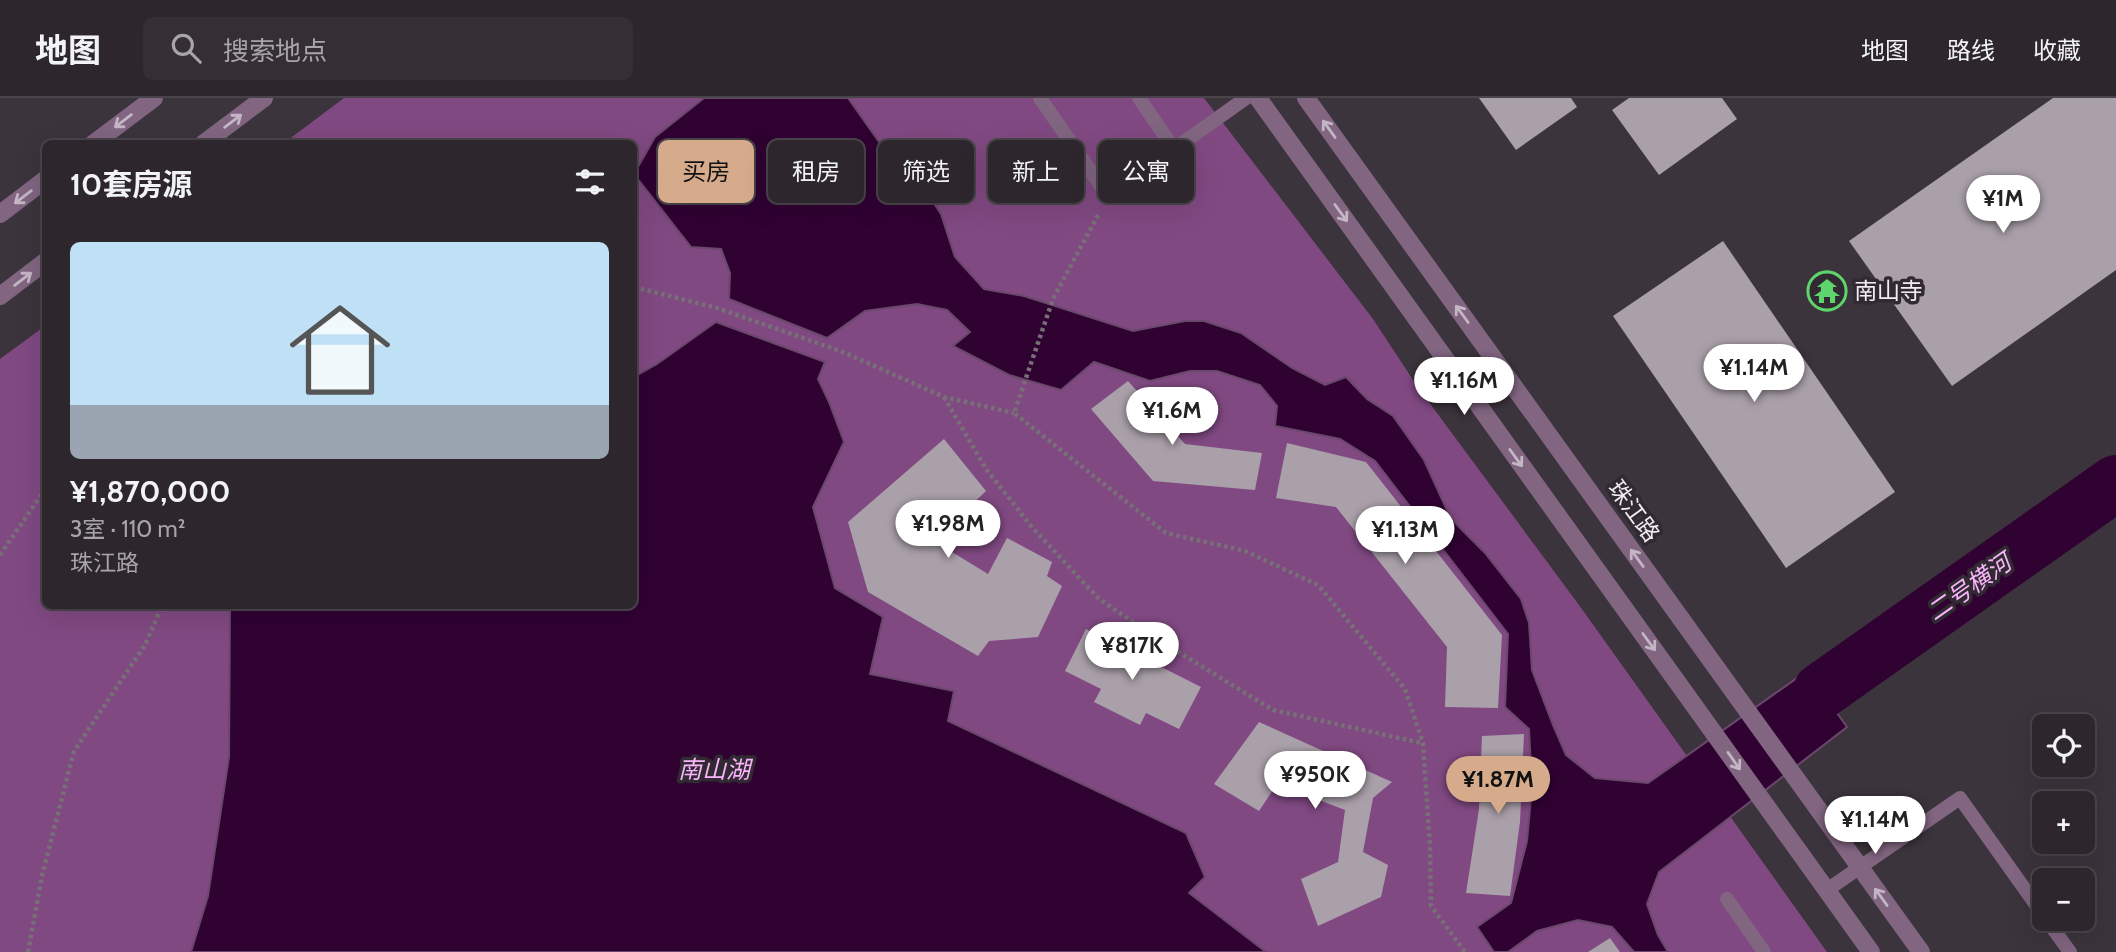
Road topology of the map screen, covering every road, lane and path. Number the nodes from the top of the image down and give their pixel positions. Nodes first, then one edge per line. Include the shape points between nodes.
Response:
1 (154, 98) edge
2 (264, 98) edge
3 (1040, 98) edge
4 (1139, 98) edge
5 (1246, 98) edge
6 (1258, 98) edge
7 (1306, 98) edge
8 (98, 140) edge
9 (208, 140) edge
10 (1168, 140) edge
11 (1187, 140) edge
12 (1098, 182) edge
13 (42, 183) edge
14 (1104, 203) edge
15 (0, 214) edge
16 (42, 264) edge
17 (637, 287) edge
18 (0, 296) edge
19 (944, 397) junction
20 (1014, 413) junction
21 (42, 494) edge
22 (0, 555) edge
23 (161, 609) edge
24 (1423, 743) junction
25 (1827, 890) junction
26 (1727, 899) dead end
27 (2032, 899) edge
28 (2055, 931) edge
29 (28, 952) edge
30 (1465, 952) edge
31 (1764, 952) edge
32 (1871, 952) edge
33 (1921, 952) edge
34 (2070, 952) edge

1 -> 8 street
9 -> 2 street
3 - 12 lane
4 - 10 lane
5 - 11 lane
6 -> 25 street
33 -> 7 street, 珠江路
13 -> 15 street
14 - 20 path via 1053,299
18 -> 16 street
17 - 19 path via 717,308 843,352
19 - 20 path
19 - 24 path via 994,478 1098,598 1273,710
20 - 24 path via 1166,533 1245,551 1318,585 1405,689
21 - 22 path
23 - 29 path via 145,645 74,751
24 - 30 path via 1431,906
25 - 27 lane via 1960,798
25 - 32 street
26 - 31 lane
28 - 34 lane

